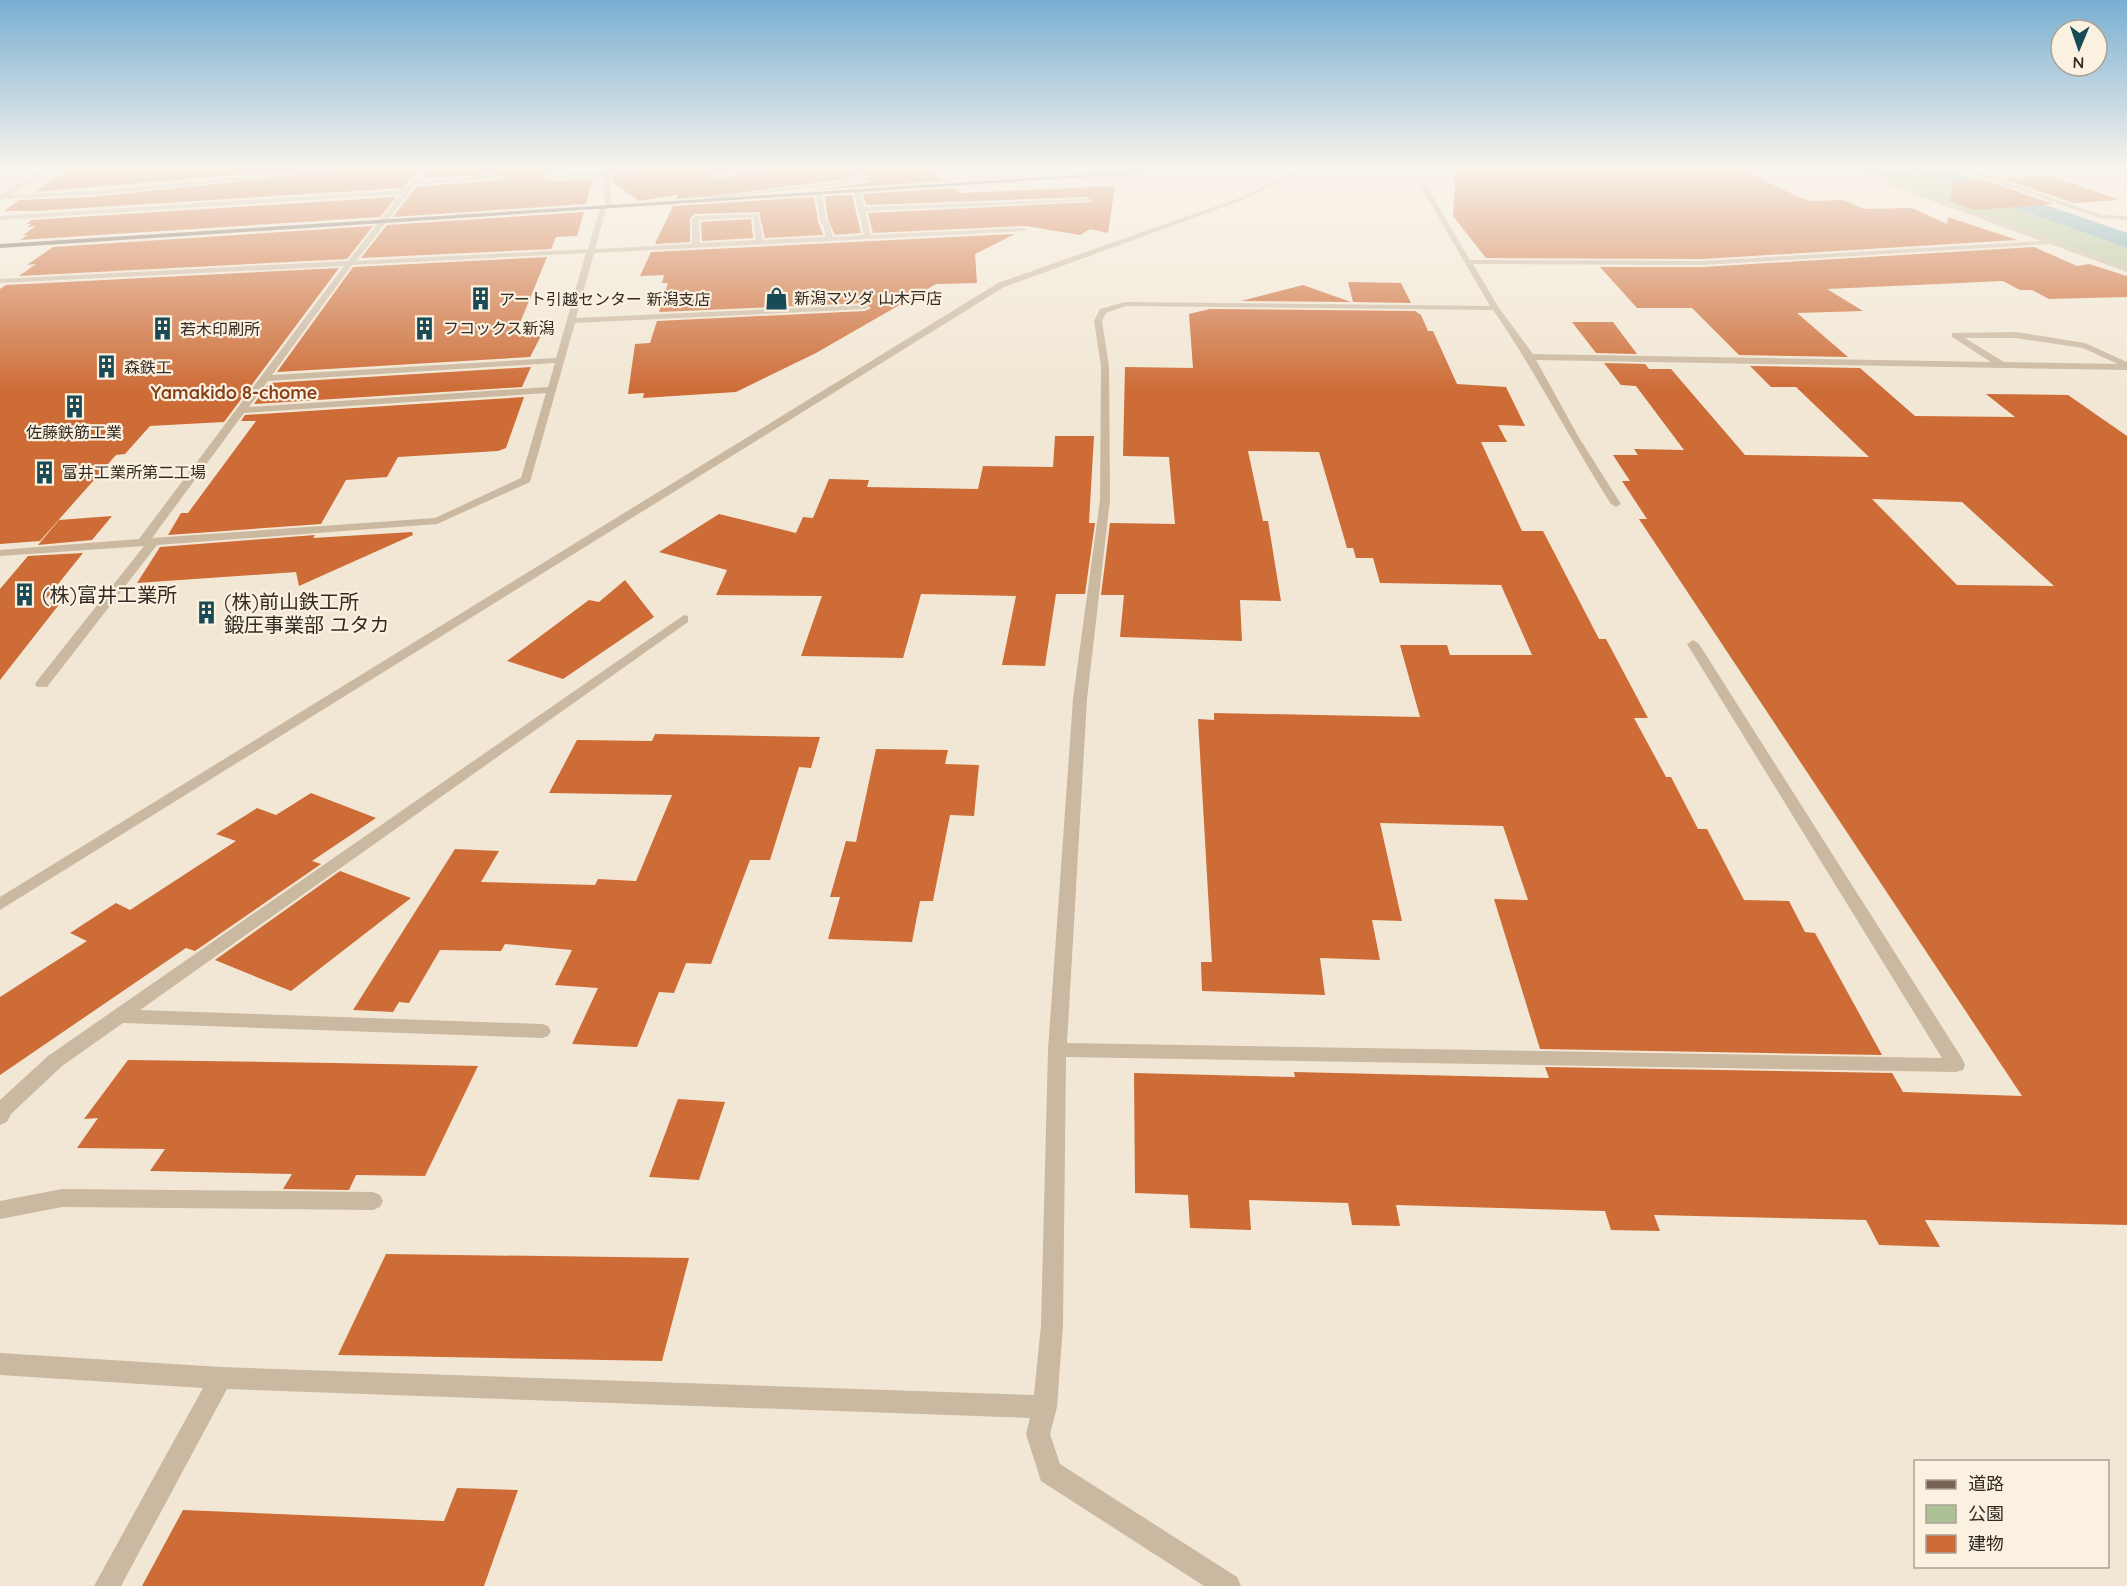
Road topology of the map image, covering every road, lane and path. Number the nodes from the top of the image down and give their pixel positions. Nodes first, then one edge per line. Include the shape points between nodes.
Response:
1 (64, 242) edge
2 (367, 242) edge
3 (593, 242) edge
4 (760, 242) edge
5 (1121, 242) edge
6 (1456, 242) edge
7 (2048, 243) joint
8 (696, 245) joint
9 (0, 246) edge
10 (590, 250) junction
11 (351, 262) junction
12 (1467, 262) junction
13 (2127, 270) edge
14 (0, 281) edge
15 (864, 307) dead end
16 (1496, 308) junction
17 (570, 321) junction
18 (1530, 357) junction
19 (559, 360) junction
20 (2002, 365) junction
21 (2127, 366) edge
22 (266, 378) junction
23 (551, 390) junction
24 (241, 410) junction
25 (1616, 504) dead end
26 (149, 541) junction
27 (0, 553) edge
28 (684, 619) dead end
29 (1693, 644) dead end
30 (42, 684) dead end
31 (0, 904) edge
32 (119, 1016) junction
33 (542, 1031) dead end
34 (1057, 1050) junction
35 (0, 1117) edge
36 (373, 1201) dead end
37 (0, 1209) edge
38 (0, 1364) edge
39 (221, 1378) junction
40 (1045, 1407) junction
41 (107, 1586) edge
42 (1228, 1586) edge

1 - 9 main road
2 - 11 street
3 - 10 street
4 - 8 street
5 - 31 street via 1001,285
6 - 12 street
7 - 12 street via 1703,263
7 - 13 street
8 - 10 street
10 - 11 street
10 - 17 street
11 - 14 street
11 - 22 street
12 - 16 street
15 - 17 street
16 - 18 street
16 - 34 street via 1125,304 1103,310 1098,321 1105,366 1105,500 1080,699
17 - 19 street
18 - 20 street
18 - 25 street
19 - 22 street
19 - 23 street
20 - 21 street
20 - 21 street via 1955,335 2016,335 2085,346
22 - 24 street
23 - 24 street
23 - 26 street via 526,480 437,521
24 - 26 street
26 - 27 street
26 - 30 street
28 - 32 street
29 - 34 street via 1956,1065
32 - 33 street
32 - 35 street via 55,1061 2,1110
34 - 40 street via 1052,1325
36 - 37 street via 62,1198
38 - 39 street
39 - 40 street
39 - 41 street
40 - 42 street via 1038,1434 1050,1472

